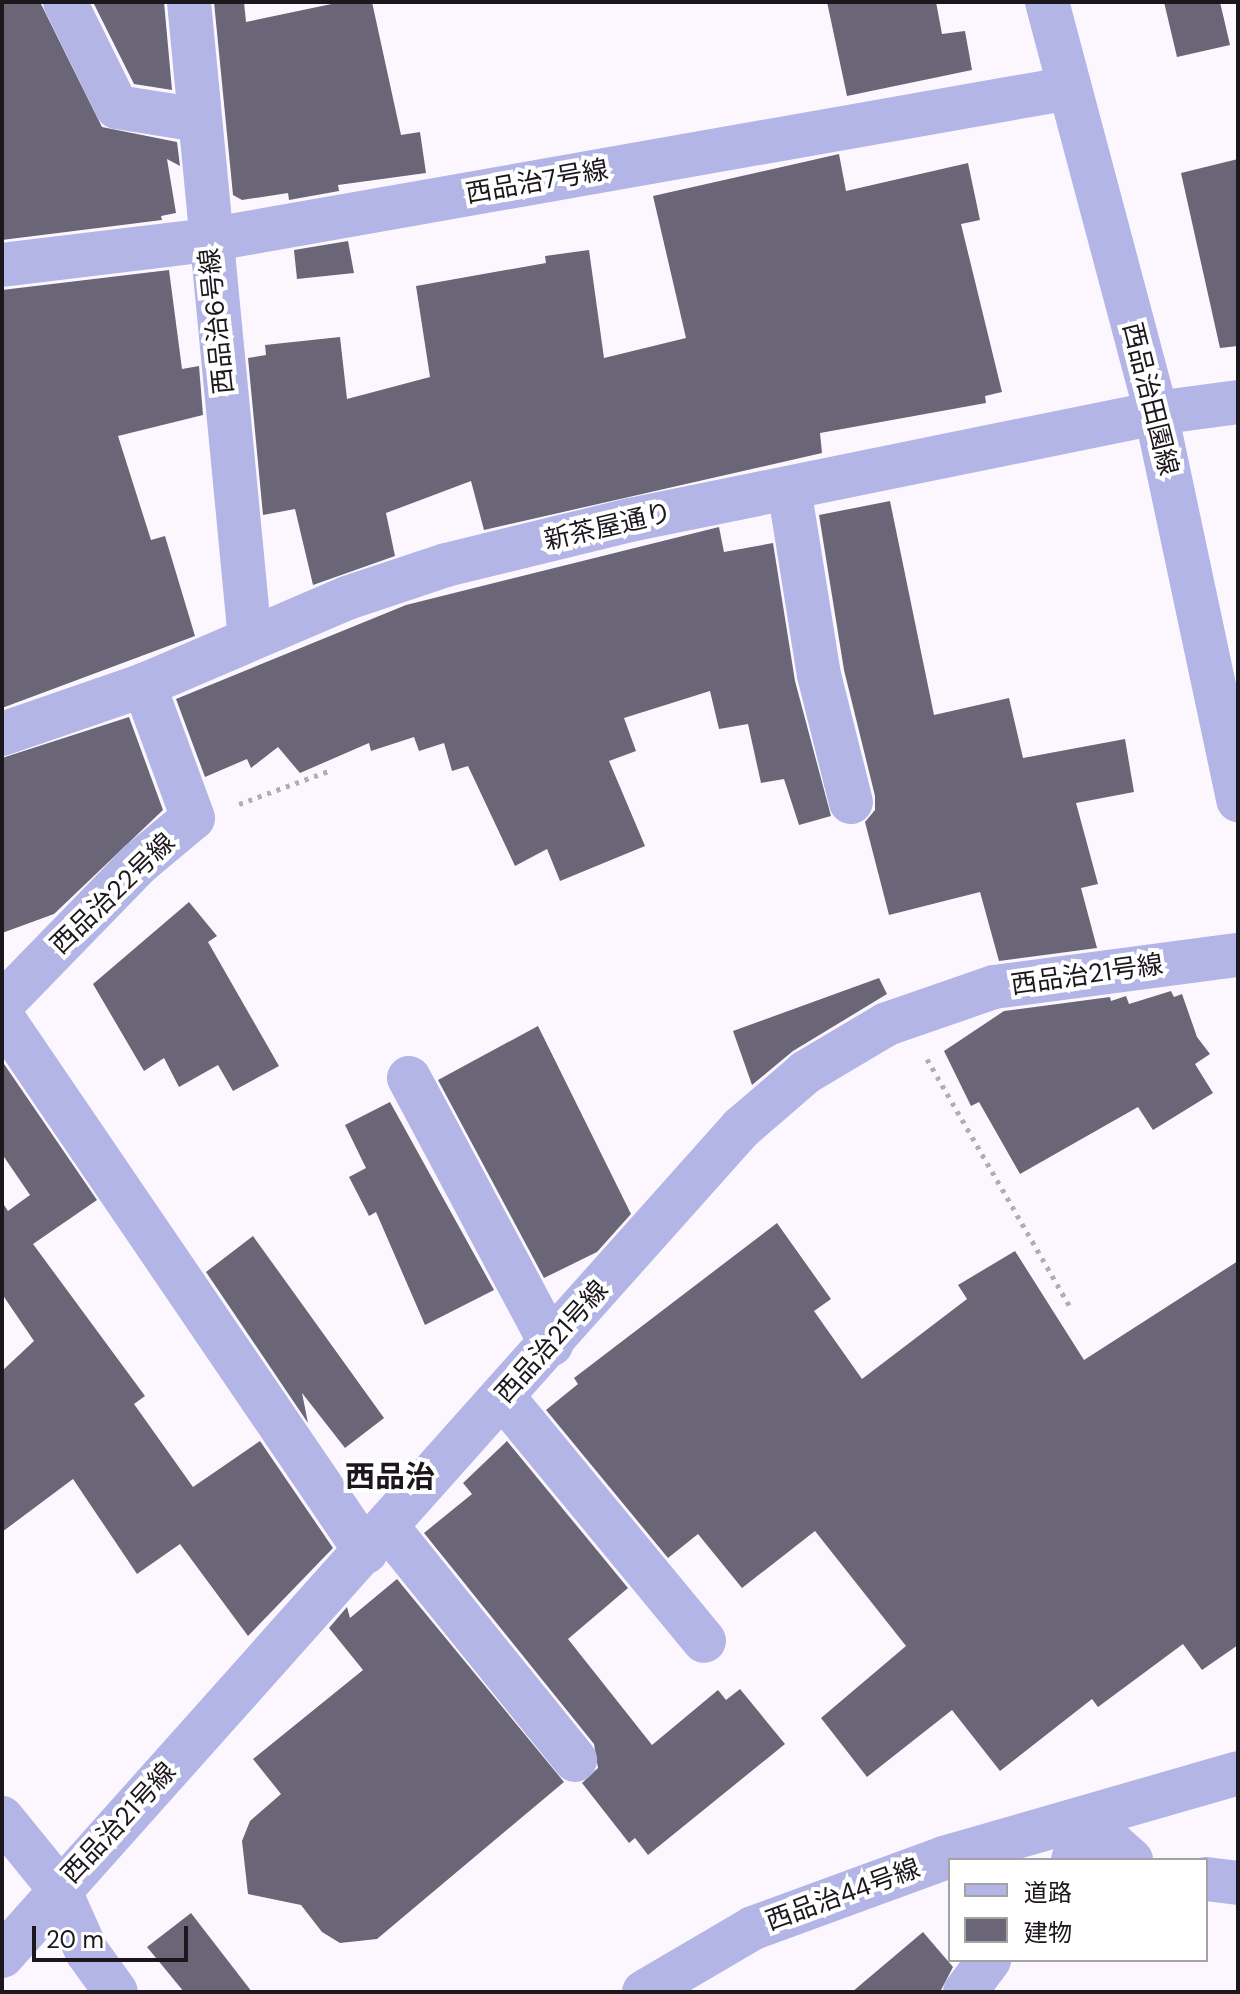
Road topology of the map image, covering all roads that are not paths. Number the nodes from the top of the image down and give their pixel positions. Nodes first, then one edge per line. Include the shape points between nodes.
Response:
1 (65, 2) edge
2 (189, 2) edge
3 (1047, 2) edge
4 (1070, 88) junction
5 (199, 120) junction
6 (208, 240) junction
7 (2, 265) edge
8 (1238, 402) edge
9 (1156, 413) junction
10 (789, 488) junction
11 (250, 639) junction
12 (144, 685) junction
13 (1227, 700) edge
14 (2, 734) edge
15 (1238, 800) edge
16 (851, 802) dead end
17 (1238, 955) edge
18 (2, 1004) edge
19 (2, 1017) edge
20 (409, 1078) dead end
21 (551, 1344) junction
22 (503, 1397) junction
23 (377, 1540) junction
24 (704, 1641) dead end
25 (575, 1760) dead end
26 (1238, 1773) edge
27 (2, 1818) edge
28 (1080, 1840) edge
29 (1126, 1858) edge
30 (1208, 1879) edge
31 (1238, 1883) edge
32 (58, 1887) junction
33 (2, 1956) edge
34 (988, 1962) edge
35 (116, 1992) edge
36 (644, 1992) edge
37 (965, 1992) edge

1 - 5 street via 117,107
2 - 5 street, 西品治6号線
3 - 4 street, 西品治田園線
4 - 6 street, 西品治7号線
4 - 9 street, 西品治田園線
5 - 6 street, 西品治6号線
6 - 7 street, 西品治7号線
6 - 11 street, 西品治6号線
8 - 9 street, 新茶屋通り
9 - 10 street, 新茶屋通り
9 - 13 street, 西品治田園線
10 - 11 street, 新茶屋通り via 446,565
10 - 16 street via 819,675
11 - 12 street, 新茶屋通り
12 - 14 street, 新茶屋通り
12 - 18 street, 西品治22号線 via 193,819 139,863
13 - 15 street, 西品治田園線
17 - 21 street, 西品治21号線 via 994,987 903,1018 806,1072 741,1128
19 - 23 street
20 - 21 street
21 - 22 street, 西品治21号線
22 - 23 street, 西品治21号線
22 - 24 street
23 - 25 street
23 - 32 street, 西品治21号線
26 - 28 street, 西品治44号線
27 - 32 street
28 - 29 street
28 - 36 street, 西品治44号線 via 944,1858 753,1928
30 - 31 street
32 - 33 street, 西品治21号線
32 - 35 street via 87,1952
34 - 37 street

